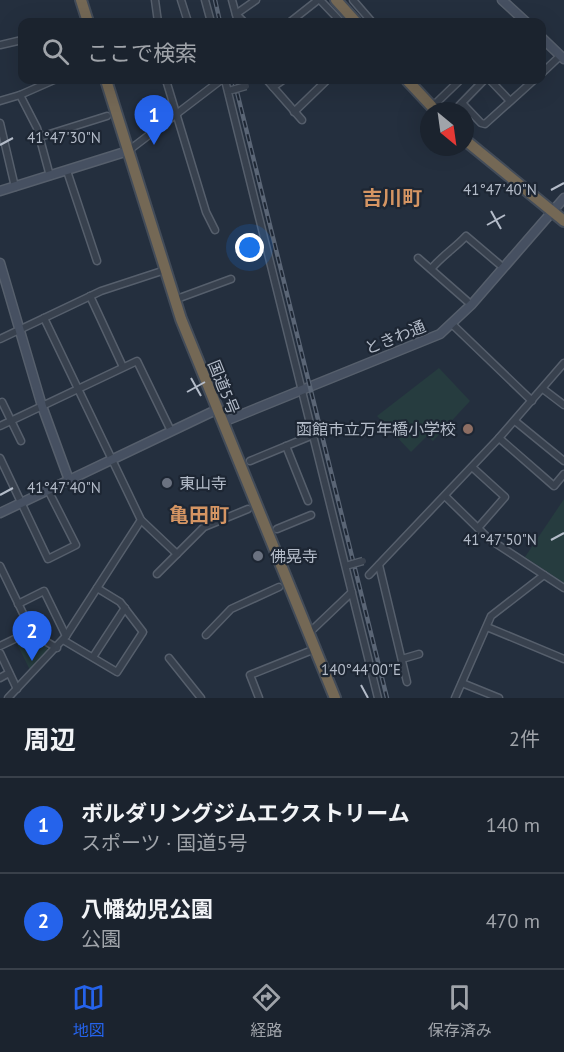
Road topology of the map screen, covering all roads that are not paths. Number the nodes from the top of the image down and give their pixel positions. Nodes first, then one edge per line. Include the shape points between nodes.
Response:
1 (81, 0) edge
2 (155, 0) edge
3 (181, 0) edge
4 (205, 0) edge
5 (232, 0) edge
6 (256, 0) edge
7 (319, 0) edge
8 (336, 0) edge
9 (353, 0) edge
10 (502, 0) edge
11 (236, 14) junction
12 (87, 18) edge
13 (157, 18) edge
14 (187, 18) edge
15 (210, 18) edge
16 (237, 18) edge
17 (240, 18) edge
18 (295, 18) edge
19 (336, 18) edge
20 (352, 18) edge
21 (369, 18) edge
22 (517, 18) edge
23 (18, 40) edge
24 (546, 42) edge
25 (0, 45) edge
26 (562, 57) edge
27 (546, 70) edge
28 (45, 84) edge
29 (107, 84) edge
30 (167, 84) edge
31 (208, 84) edge
32 (215, 84) edge
33 (226, 84) edge
34 (270, 84) edge
35 (277, 84) edge
36 (323, 84) edge
37 (412, 84) edge
38 (456, 84) edge
39 (480, 84) edge
40 (494, 84) edge
41 (528, 84) edge
42 (246, 86) dead end
43 (273, 87) junction
44 (209, 88) junction
45 (232, 90) dead end
46 (20, 95) junction
47 (0, 101) edge
48 (428, 102) edge
49 (440, 102) edge
50 (463, 102) edge
51 (510, 102) junction
52 (294, 112) junction
53 (177, 114) junction
54 (474, 114) edge
55 (107, 116) dead end
56 (302, 120) dead end
57 (0, 123) edge
58 (40, 137) junction
59 (474, 148) edge
60 (128, 150) junction
61 (67, 171) junction
62 (50, 176) junction
63 (15, 186) junction
64 (0, 191) edge
65 (564, 198) edge
66 (552, 212) junction
67 (564, 221) edge
68 (215, 230) dead end
69 (418, 258) dead end
70 (97, 261) dead end
71 (0, 263) edge
72 (499, 264) dead end
73 (431, 269) junction
74 (165, 270) junction
75 (231, 279) dead end
76 (90, 296) junction
77 (174, 300) junction
78 (467, 301) dead end
79 (44, 318) junction
80 (453, 325) junction
81 (20, 329) junction
82 (0, 339) edge
83 (564, 363) edge
84 (123, 367) junction
85 (78, 389) junction
86 (543, 389) junction
87 (302, 390) junction
88 (532, 401) junction
89 (2, 402) dead end
90 (564, 405) edge
91 (42, 406) junction
92 (218, 409) junction
93 (11, 421) junction
94 (515, 421) junction
95 (223, 422) junction
96 (0, 426) edge
97 (171, 431) junction
98 (313, 435) junction
99 (499, 438) junction
100 (21, 441) dead end
101 (286, 446) junction
102 (0, 458) edge
103 (112, 459) junction
104 (250, 461) dead end
105 (564, 461) edge
106 (472, 467) junction
107 (564, 474) edge
108 (69, 480) junction
109 (48, 490) junction
110 (445, 496) junction
111 (308, 501) dead end
112 (22, 503) junction
113 (248, 510) dead end
114 (0, 513) edge
115 (311, 515) dead end
116 (141, 519) junction
117 (478, 528) junction
118 (277, 529) dead end
119 (177, 554) junction
120 (363, 561) dead end
121 (349, 565) dead end
122 (379, 565) junction
123 (0, 566) edge
124 (157, 574) dead end
125 (369, 575) dead end
126 (544, 575) junction
127 (279, 587) dead end
128 (97, 588) junction
129 (564, 588) edge
130 (352, 592) junction
131 (18, 604) junction
132 (124, 608) junction
133 (487, 627) junction
134 (31, 631) junction
135 (309, 633) junction
136 (206, 635) dead end
137 (65, 638) junction
138 (0, 646) edge
139 (57, 648) junction
140 (315, 649) junction
141 (0, 653) edge
142 (419, 654) dead end
143 (93, 657) junction
144 (170, 658) dead end
145 (402, 659) junction
146 (564, 659) edge
147 (9, 673) junction
148 (0, 678) edge
149 (407, 681) dead end
150 (462, 683) junction
151 (17, 689) junction
152 (8, 698) edge
153 (201, 698) edge
154 (259, 698) edge
155 (335, 698) edge
156 (378, 698) edge
157 (455, 698) edge
158 (499, 698) edge

1 - 12 highway
2 - 13 street
3 - 14 street
4 - 15 street
5 - 11 street
6 - 11 street
7 - 18 street
7 - 19 street
8 - 20 highway
9 - 21 street
10 - 22 street
11 - 16 street
11 - 17 street
23 - 25 street
24 - 26 street
26 - 27 street
28 - 46 street
29 - 60 highway, 国道5号
30 - 53 street
31 - 44 street
32 - 44 street
33 - 87 street
34 - 43 street
35 - 43 street
36 - 52 street
37 - 48 highway
38 - 49 street
39 - 50 street
40 - 51 street
41 - 51 street
42 - 45 street, bridge
43 - 52 street
44 - 53 street
46 - 47 street
46 - 58 street
51 - 54 street via 484,124
52 - 56 street
53 - 60 street
53 - 68 street
55 - 58 street
57 - 63 street
58 - 62 street
59 - 66 highway
60 - 61 street
60 - 74 highway, 国道5号
61 - 62 street
61 - 70 street
62 - 63 street
63 - 64 street
65 - 66 street, ときわ通
66 - 67 highway
66 - 80 street, ときわ通
69 - 73 street
71 - 81 street
72 - 73 street via 466,236
73 - 78 street
74 - 76 street
74 - 77 highway, 国道5号
75 - 77 street
76 - 79 street
76 - 84 street
77 - 92 highway, 国道5号
79 - 81 street
79 - 85 street
80 - 87 street, ときわ通 via 428,341
80 - 88 street
81 - 82 street
81 - 91 street
83 - 86 street
84 - 85 street
84 - 97 street via 137,361
85 - 91 street
85 - 103 street
86 - 88 street
86 - 90 street
87 - 95 street, ときわ通
87 - 98 street
88 - 94 street
89 - 93 street
91 - 93 street
91 - 108 street
92 - 95 highway, 国道5号
92 - 97 street
93 - 96 street
93 - 100 street
94 - 99 street
94 - 105 street
95 - 135 highway, 国道5号
97 - 103 street
98 - 101 street
98 - 130 street
99 - 106 street
99 - 107 street via 554,486
101 - 104 street
101 - 111 street
102 - 112 street
103 - 108 street
103 - 116 street
106 - 110 street
106 - 117 street via 505,497
108 - 109 street
109 - 112 street
109 - 112 street via 76,546 48,558
110 - 117 street
110 - 122 street
112 - 114 street
113 - 119 street via 204,527
115 - 118 street
116 - 119 street
116 - 128 street
117 - 126 street
119 - 124 street
120 - 121 street, bridge
122 - 125 street
122 - 145 street
123 - 131 street
126 - 129 street
126 - 133 street via 491,616
127 - 136 street via 231,609
128 - 132 street
128 - 137 street
130 - 135 street
130 - 156 street
131 - 134 street
131 - 137 street via 44,591
132 - 143 street
132 - 143 street via 143,632 117,672
133 - 146 street
133 - 150 street
134 - 138 street
134 - 139 street
135 - 140 highway, 国道5号
137 - 139 street
137 - 143 street
139 - 151 street
140 - 154 street via 250,675
140 - 155 highway, 国道5号
141 - 147 street
142 - 145 street
144 - 153 street
145 - 149 street
147 - 148 street
147 - 151 street
150 - 157 street
150 - 158 street
151 - 152 street

